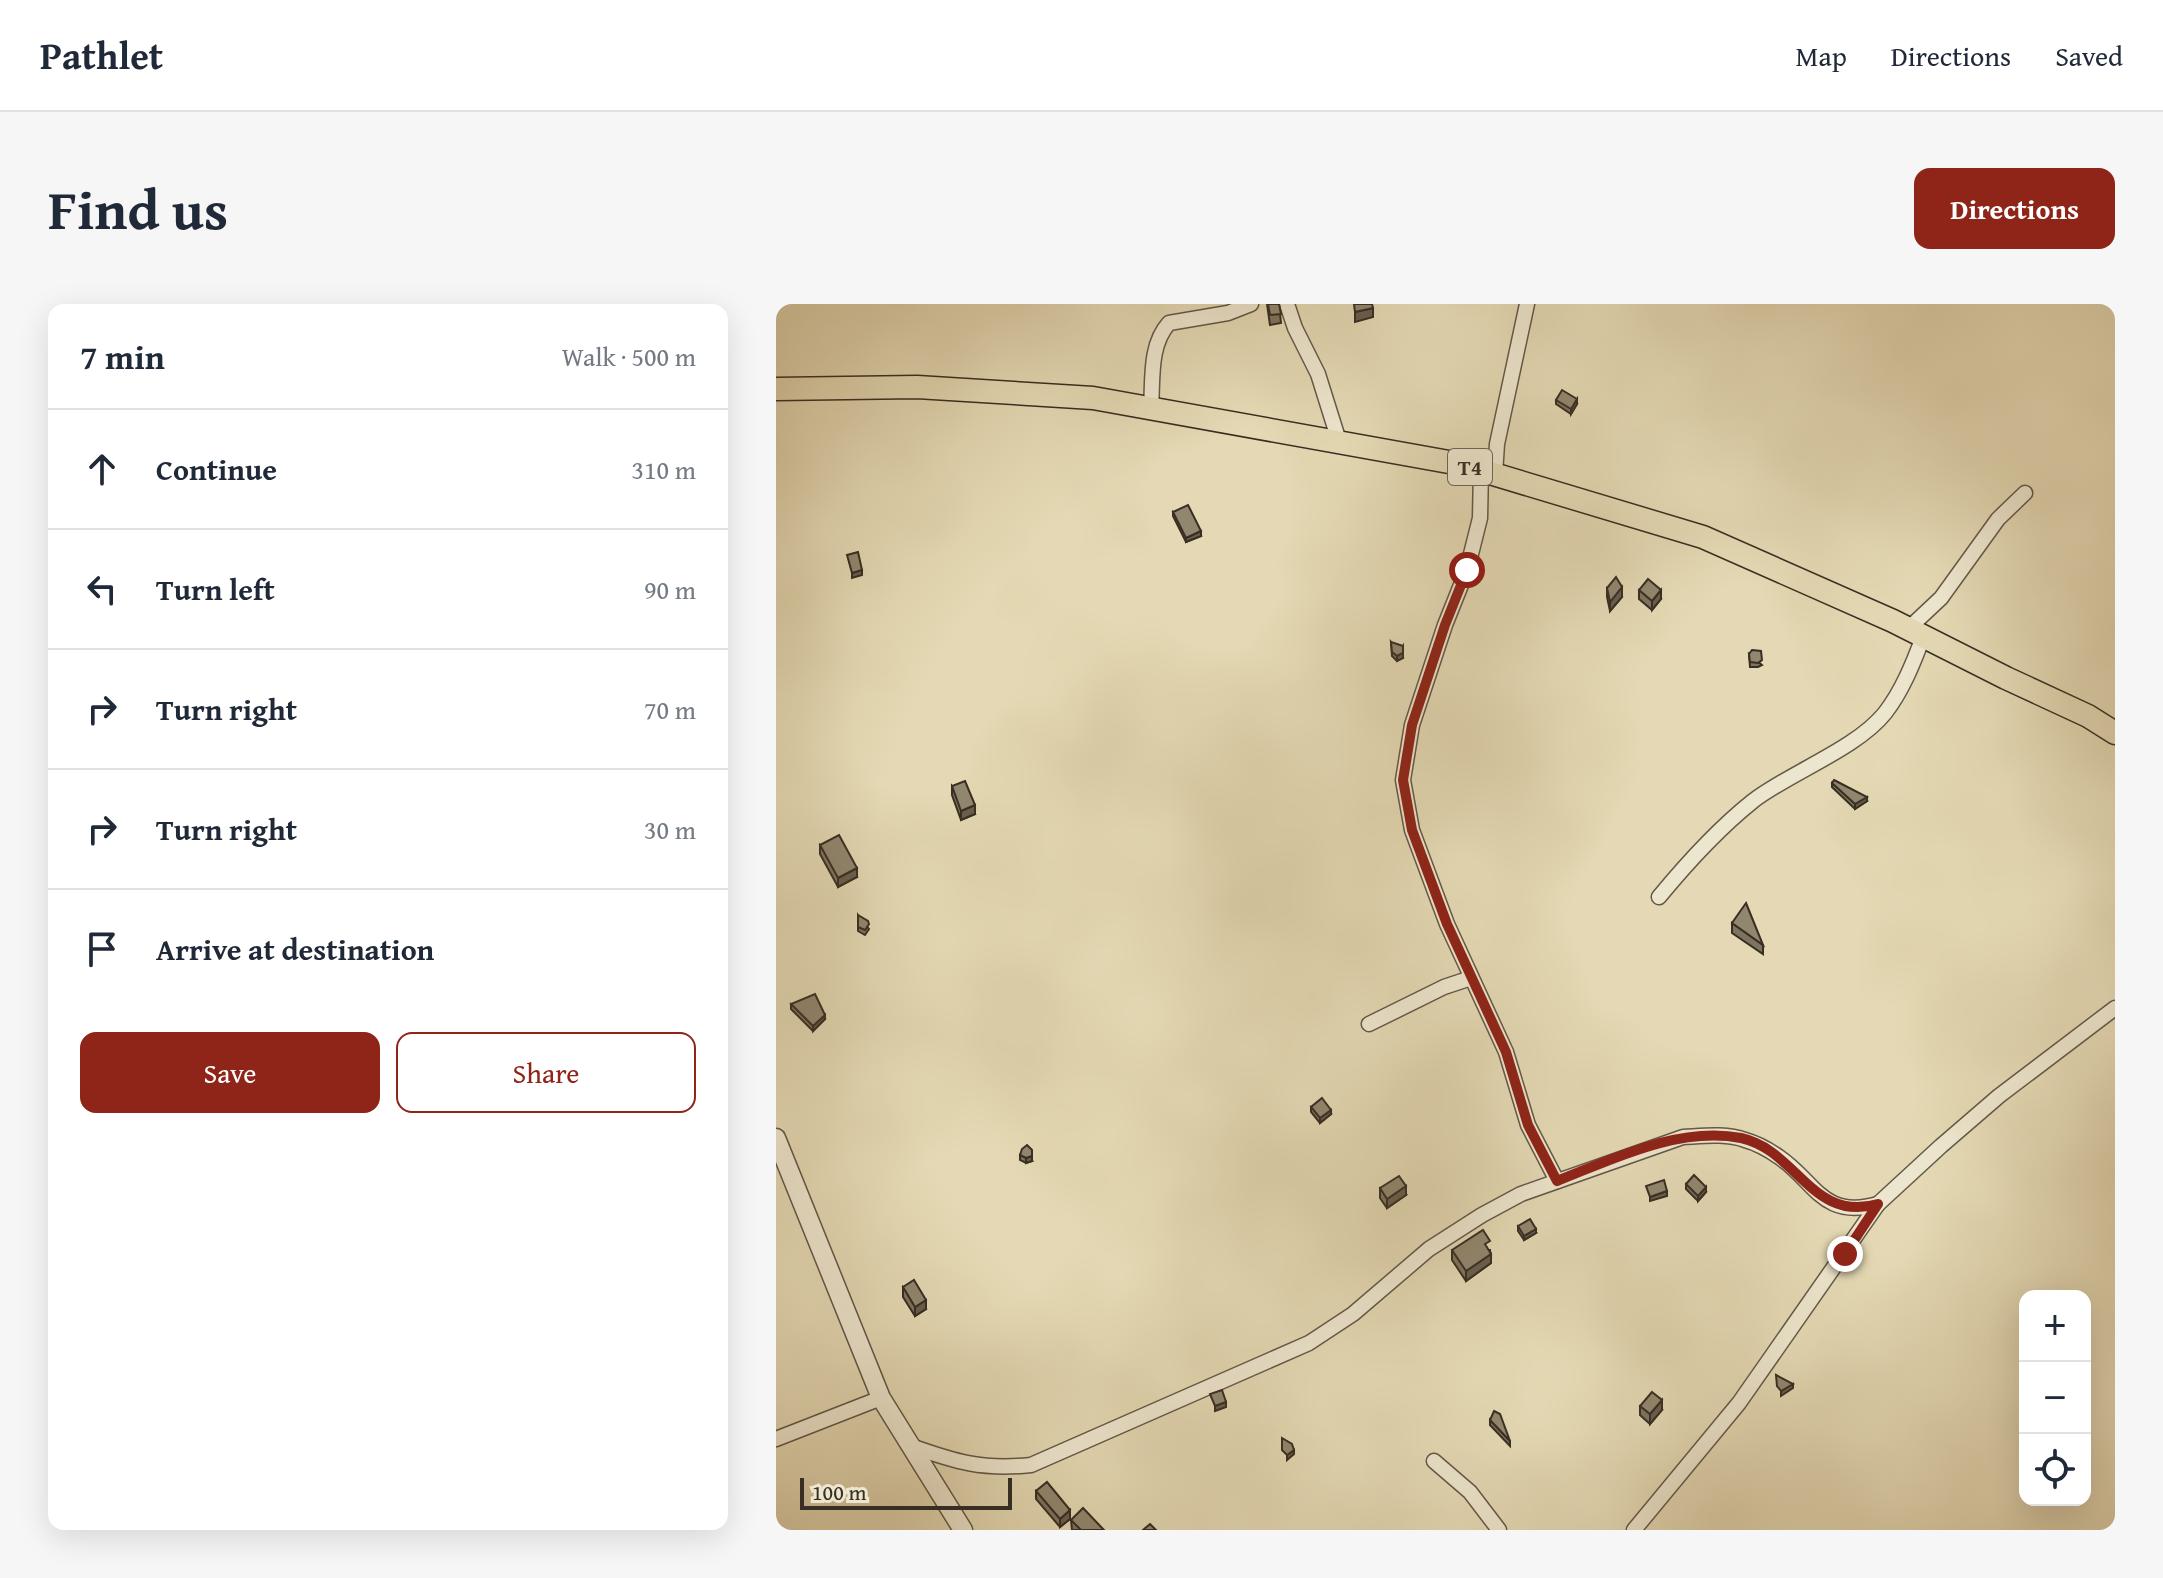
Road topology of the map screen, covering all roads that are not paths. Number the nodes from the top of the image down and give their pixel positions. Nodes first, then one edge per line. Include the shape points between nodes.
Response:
1 (1251, 304) edge
2 (1287, 304) edge
3 (1527, 304) edge
4 (776, 389) edge
5 (1151, 408) junction
6 (1339, 441) junction
7 (1488, 472) junction
8 (2025, 493) dead end
9 (1916, 633) junction
10 (2115, 733) edge
11 (1659, 897) dead end
12 (1471, 978) junction
13 (2115, 1008) edge
14 (1369, 1024) dead end
15 (777, 1143) edge
16 (1557, 1181) junction
17 (1878, 1204) junction
18 (881, 1398) junction
19 (776, 1439) edge
20 (911, 1446) junction
21 (1434, 1461) dead end
22 (963, 1530) edge
23 (1499, 1530) edge
24 (1634, 1530) edge

1 - 5 street via 1169,323 1154,356
2 - 6 street via 1318,374
3 - 7 street
4 - 5 highway, T4 via 917,387 1093,398
5 - 6 highway, T4
6 - 7 highway, T4
7 - 9 highway, T4 via 1703,537
7 - 12 street via 1467,570 1412,725 1403,780 1412,830
8 - 9 street via 1998,519
9 - 10 highway, T4
9 - 11 street via 1911,669 1884,715 1752,802
12 - 14 street
12 - 16 street via 1506,1052 1528,1125
13 - 17 street via 1999,1096
15 - 18 street
16 - 17 street via 1683,1137 1712,1135 1744,1139 1780,1157 1814,1192 1833,1203 1864,1208
16 - 20 street via 1521,1194 1429,1249 1353,1314 1309,1343 1031,1465 995,1469
17 - 24 street via 1739,1403
18 - 19 street
18 - 20 street
20 - 22 street
21 - 23 street via 1470,1492

